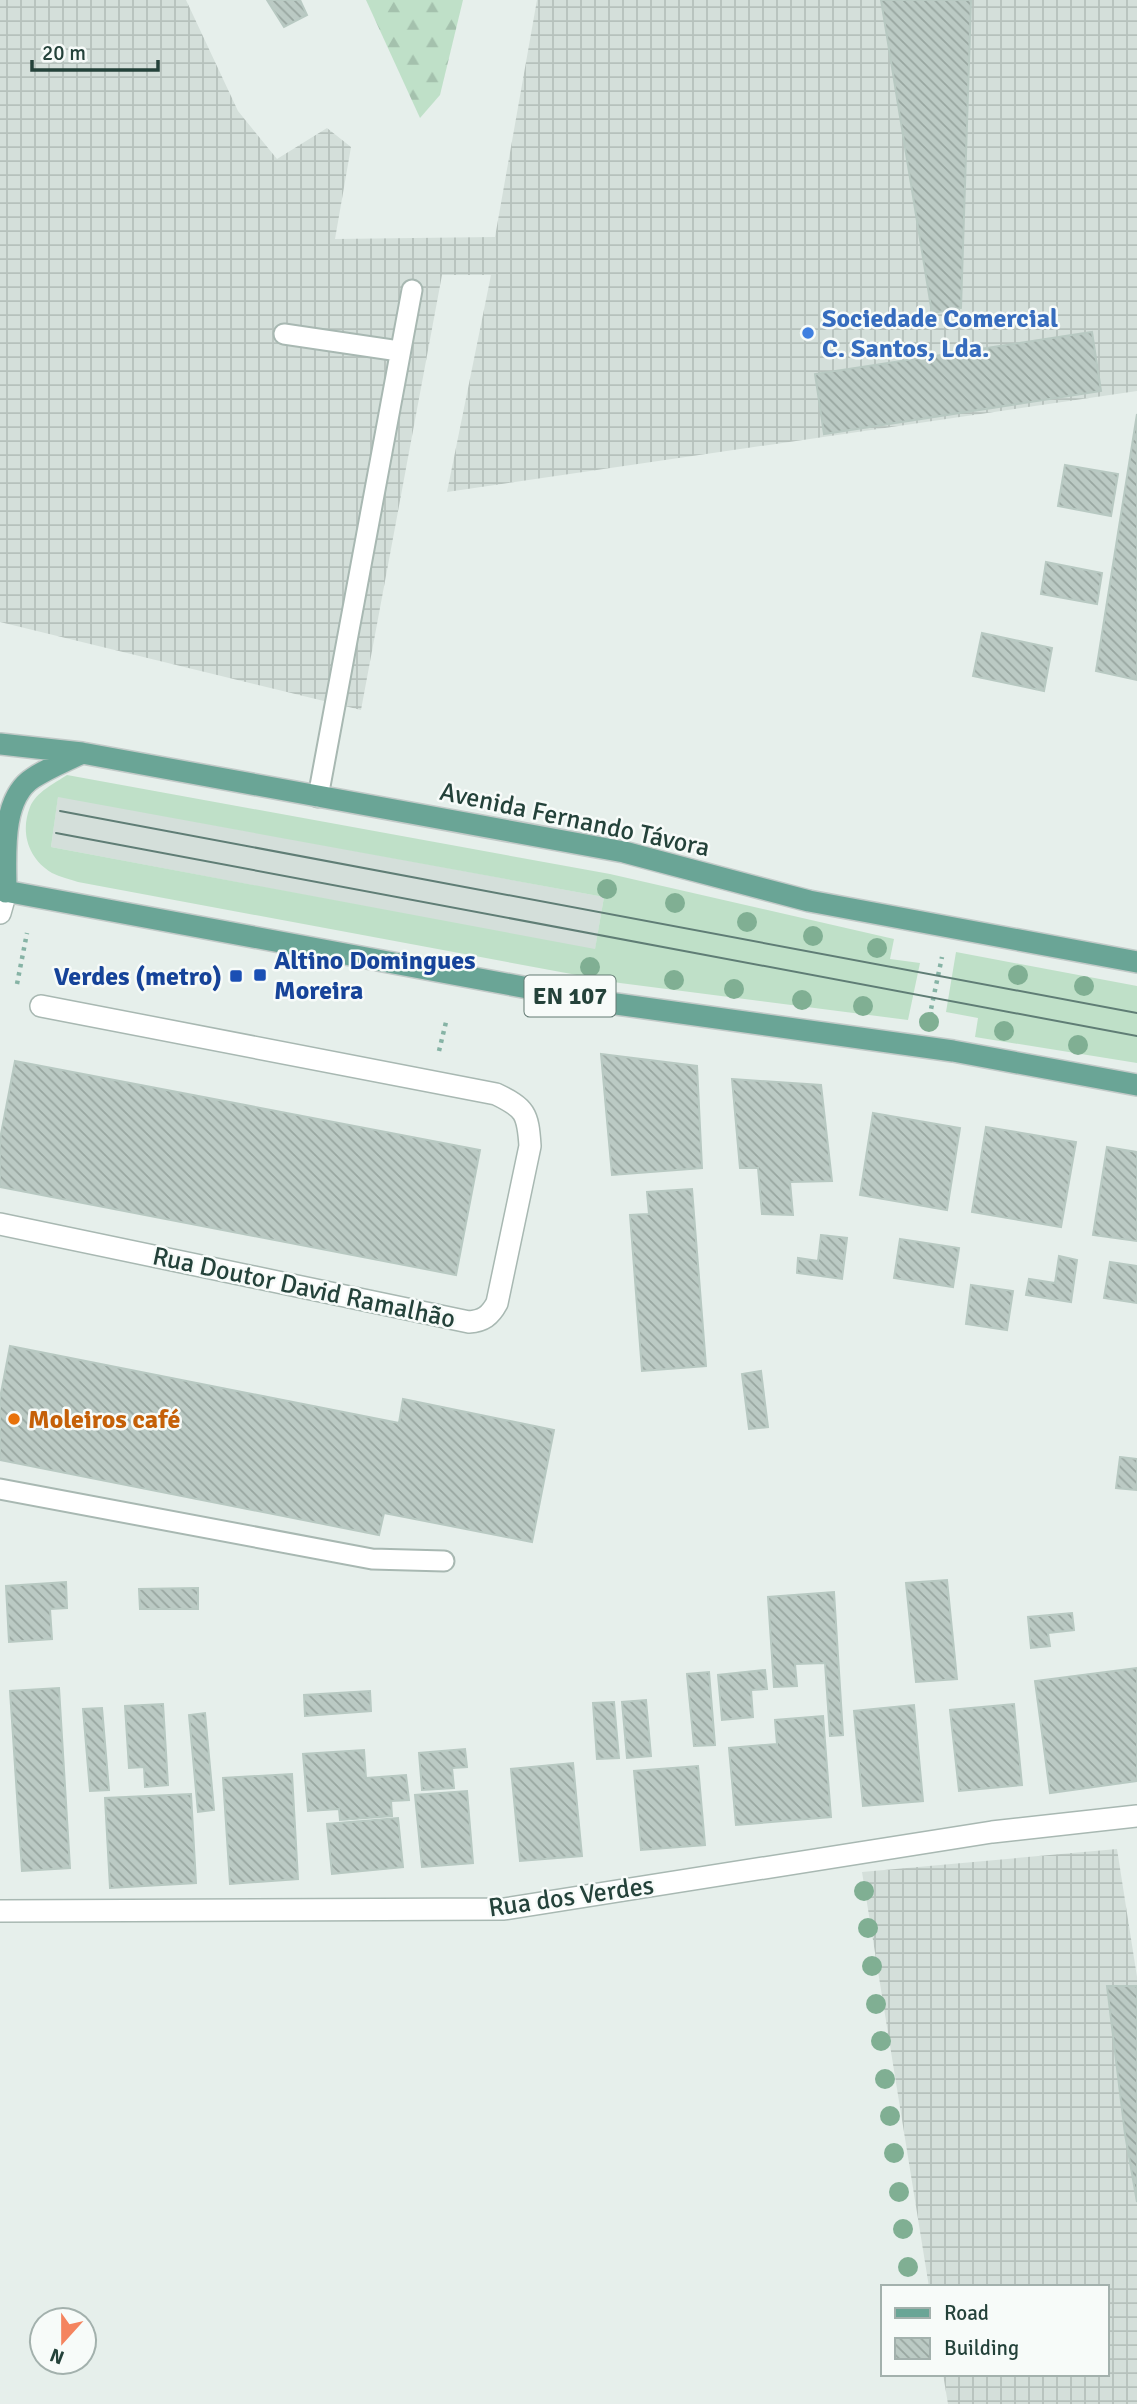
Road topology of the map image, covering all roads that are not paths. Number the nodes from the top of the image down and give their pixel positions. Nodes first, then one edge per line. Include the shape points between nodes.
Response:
1 (412, 290) dead end
2 (284, 334) dead end
3 (399, 351) junction
4 (0, 744) edge
5 (82, 753) junction
6 (318, 797) junction
7 (3, 891) edge
8 (0, 913) edge
9 (1137, 962) edge
10 (41, 1006) dead end
11 (1137, 1085) edge
12 (0, 1224) edge
13 (0, 1489) edge
14 (444, 1561) dead end
15 (1137, 1816) edge
16 (0, 1911) edge

1 - 3 lane
2 - 3 lane
3 - 6 lane
4 - 5 main road, Avenida Fernando Távora
5 - 6 main road, Avenida Fernando Távora
5 - 7 main road via 30,779 16,795 8,820
6 - 9 main road, Avenida Fernando Távora via 624,852 809,901
7 - 8 street
7 - 11 main road, EN 107 via 609,1003 953,1051
10 - 12 street, Rua Doutor David Ramalhão via 496,1094 517,1104 529,1122 530,1146 497,1303 482,1321 469,1322
13 - 14 lane via 372,1559
15 - 16 street, Rua dos Verdes via 992,1832 504,1909

